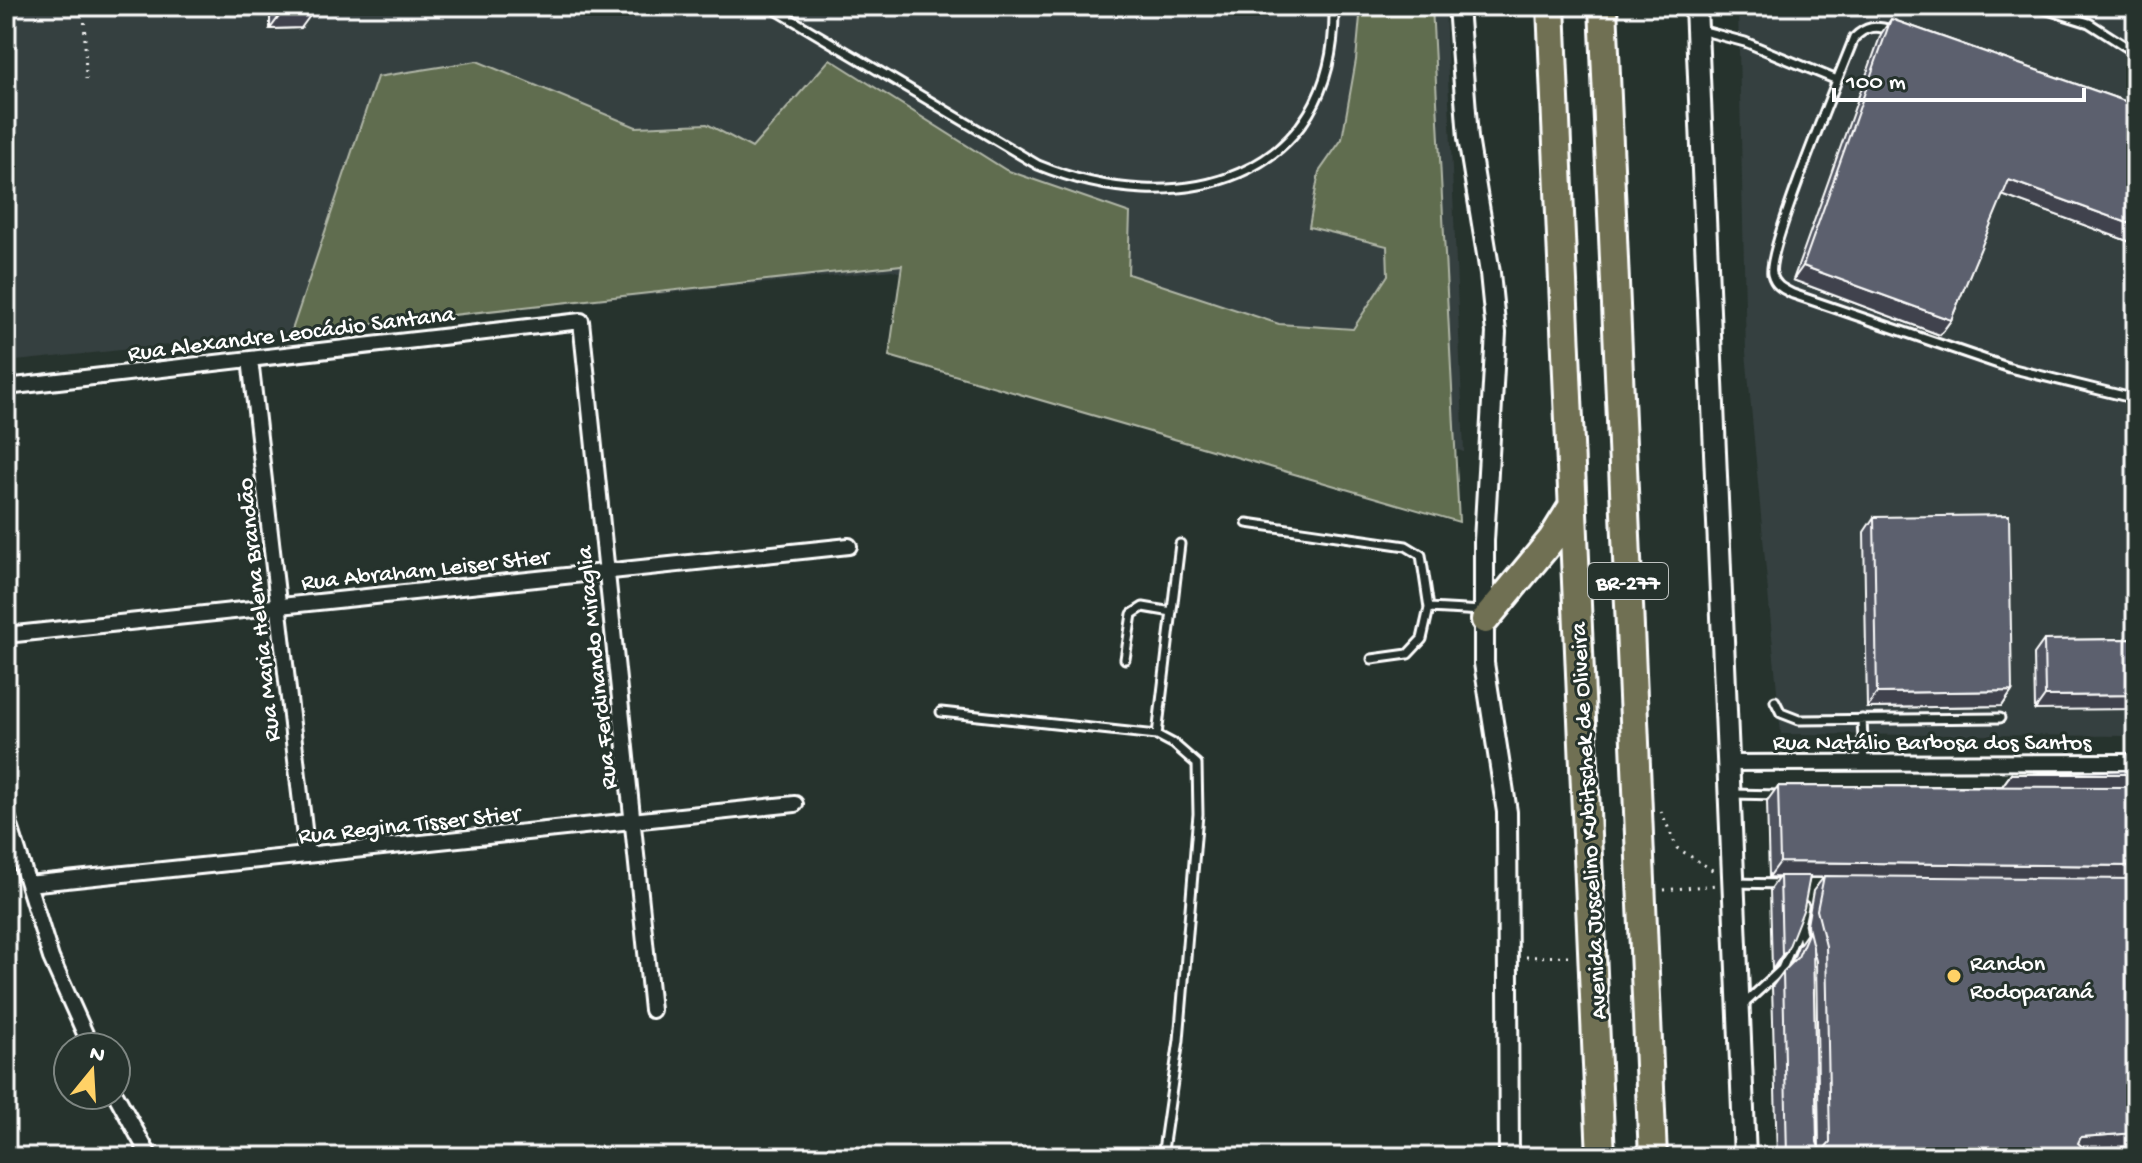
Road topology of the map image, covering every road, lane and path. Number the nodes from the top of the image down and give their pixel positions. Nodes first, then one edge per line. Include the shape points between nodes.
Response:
1 (84, 6) edge
2 (769, 6) edge
3 (1334, 6) edge
4 (1458, 6) edge
5 (1551, 6) edge
6 (1603, 6) edge
7 (1696, 6) edge
8 (2035, 6) edge
9 (1697, 29) junction
10 (1906, 35) edge
11 (2136, 53) edge
12 (86, 79) dead end
13 (1837, 80) junction
14 (581, 321) joint
15 (250, 359) junction
16 (6, 387) edge
17 (2136, 399) edge
18 (1573, 505) junction
19 (1247, 523) dead end
20 (1180, 544) dead end
21 (849, 546) dead end
22 (607, 571) junction
23 (278, 606) junction
24 (1429, 608) junction
25 (1172, 612) junction
26 (1485, 616) junction
27 (6, 635) edge
28 (1125, 659) dead end
29 (1372, 659) dead end
30 (1775, 701) dead end
31 (941, 712) dead end
32 (2000, 718) dead end
33 (1862, 719) junction
34 (1157, 735) junction
35 (2136, 762) edge
36 (1728, 763) junction
37 (1864, 763) junction
38 (1730, 794) junction
39 (1783, 795) edge
40 (795, 804) dead end
41 (1660, 809) dead end
42 (6, 813) edge
43 (633, 821) junction
44 (307, 855) junction
45 (1733, 883) junction
46 (28, 884) junction
47 (1793, 884) edge
48 (1641, 893) junction
49 (1805, 898) edge
50 (1800, 925) junction
51 (1594, 955) junction
52 (1506, 958) junction
53 (1809, 961) edge
54 (1739, 1009) junction
55 (652, 1010) dead end
56 (84, 1031) edge
57 (125, 1111) edge
58 (150, 1157) edge
59 (1162, 1157) edge
60 (1509, 1157) edge
61 (1601, 1157) edge
62 (1653, 1157) edge
63 (1745, 1157) edge

1 - 12 path
2 - 3 lane via 1038,165 1074,180 1158,190 1209,184 1245,172 1281,148 1308,117 1325,81
4 - 26 street via 1468,138 1496,333
5 - 18 highway, Avenida Juscelino Kubitschek de Oliveira / BR-277
6 - 48 highway, Avenida Juscelino Kubitschek de Oliveira / BR-277
7 - 9 main road
8 - 11 lane via 2089,23
9 - 13 lane via 1745,42
9 - 36 main road
10 - 13 lane via 1877,26 1862,30
13 - 17 lane via 1779,237 1771,272 1778,287 2010,368
14 - 15 street, Rua Alexandre Leocádio Santana
14 - 22 street, Rua Ferdinando Miraglia
15 - 16 street, Rua Alexandre Leocádio Santana
15 - 23 street, Rua Maria Helena Brandão
18 - 26 highway via 1552,539
18 - 51 highway, Avenida Juscelino Kubitschek de Oliveira / BR-277
19 - 24 lane via 1406,546 1421,555
20 - 25 lane
21 - 22 street, Rua Abraham Leiser Stier
22 - 23 street, Rua Abraham Leiser Stier
22 - 43 street, Rua Ferdinando Miraglia
23 - 27 street, Rua Abraham Leiser Stier
23 - 44 street, Rua Maria Helena Brandão
24 - 26 lane
24 - 29 lane via 1422,639 1408,654
25 - 28 lane via 1143,607 1132,614
25 - 34 lane
26 - 52 street via 1484,663 1507,812
30 - 33 lane via 1789,718
31 - 34 lane
32 - 33 lane
33 - 37 lane
34 - 59 lane via 1197,764 1198,814 1179,1040
35 - 37 street, Rua Natálio Barbosa dos Santos
36 - 37 street, Rua Natálio Barbosa dos Santos
36 - 38 main road
38 - 39 lane
38 - 45 main road
40 - 43 street, Rua Regina Tisser Stier
41 - 45 path via 1677,848
42 - 46 street
43 - 44 street, Rua Regina Tisser Stier
43 - 55 street, Rua Ferdinando Miraglia
44 - 46 street, Rua Regina Tisser Stier
45 - 47 lane
45 - 48 path
45 - 54 main road
46 - 56 street via 51,958
48 - 62 highway, Avenida Juscelino Kubitschek de Oliveira / BR-277
49 - 50 lane
50 - 53 lane
50 - 54 lane via 1782,969
51 - 52 path
51 - 61 highway, Avenida Juscelino Kubitschek de Oliveira / BR-277
52 - 60 street
54 - 63 main road
57 - 58 street

